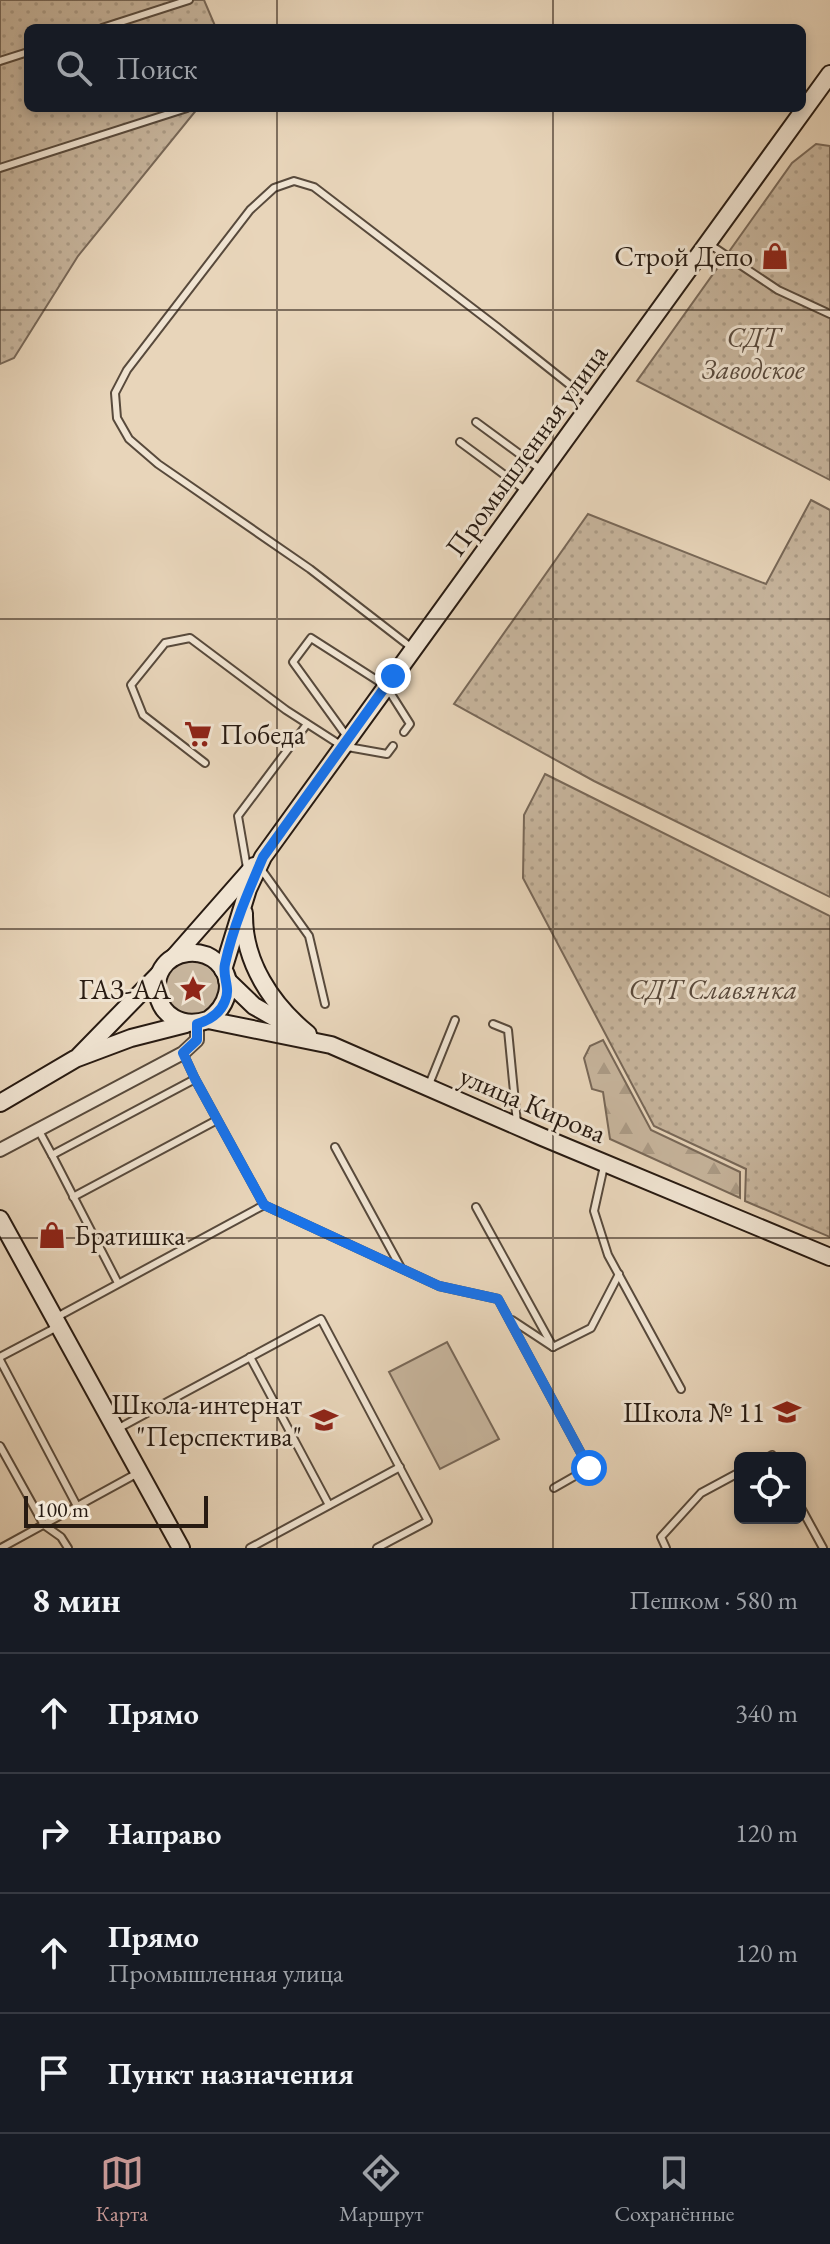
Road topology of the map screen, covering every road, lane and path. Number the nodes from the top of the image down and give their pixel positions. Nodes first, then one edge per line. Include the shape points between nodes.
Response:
1 (189, 0) edge
2 (114, 24) edge
3 (24, 53) edge
4 (0, 61) edge
5 (830, 74) edge
6 (806, 107) edge
7 (175, 112) edge
8 (803, 112) edge
9 (0, 168) edge
10 (708, 243) junction
11 (830, 314) edge
12 (592, 403) junction
13 (476, 422) dead end
14 (460, 442) dead end
15 (543, 471) junction
16 (528, 492) junction
17 (413, 649) junction
18 (386, 686) junction
19 (307, 724) junction
20 (404, 732) dead end
21 (345, 742) junction
22 (393, 746) dead end
23 (205, 763) dead end
24 (257, 865) junction
25 (244, 904) junction
26 (173, 958) junction
27 (159, 974) junction
28 (225, 975) junction
29 (325, 1004) dead end
30 (455, 1020) dead end
31 (197, 1023) junction
32 (493, 1024) dead end
33 (308, 1034) junction
34 (331, 1045) junction
35 (183, 1053) junction
36 (75, 1059) junction
37 (195, 1079) junction
38 (428, 1087) junction
39 (0, 1103) edge
40 (217, 1120) junction
41 (518, 1126) junction
42 (39, 1131) junction
43 (335, 1147) dead end
44 (0, 1150) edge
45 (52, 1155) junction
46 (605, 1163) junction
47 (73, 1197) junction
48 (264, 1205) junction
49 (476, 1207) dead end
50 (0, 1219) edge
51 (830, 1257) edge
52 (401, 1268) junction
53 (619, 1274) junction
54 (118, 1283) junction
55 (509, 1318) junction
56 (56, 1322) junction
57 (553, 1347) junction
58 (250, 1357) junction
59 (0, 1359) edge
60 (681, 1389) dead end
61 (116, 1430) junction
62 (0, 1446) edge
63 (400, 1467) junction
64 (139, 1472) junction
65 (734, 1475) edge
66 (554, 1488) dead end
67 (329, 1505) junction
68 (77, 1506) junction
69 (806, 1517) edge
70 (44, 1525) junction
71 (1, 1548) edge
72 (68, 1548) edge
73 (181, 1548) edge
74 (250, 1548) edge
75 (377, 1548) edge
76 (666, 1548) edge
77 (823, 1548) edge

1 - 2 lane
3 - 4 lane
5 - 6 main road, Промышленная улица
7 - 9 lane
8 - 10 main road, Промышленная улица
10 - 11 lane via 778,290
10 - 12 main road, Промышленная улица
12 - 15 main road, Промышленная улица
12 - 17 lane via 314,187 294,181 274,188 250,210 127,370 115,393 117,418 129,439
13 - 15 lane
14 - 16 lane
15 - 16 main road, Промышленная улица
16 - 17 main road, Промышленная улица
17 - 18 main road, Промышленная улица
18 - 20 lane via 410,724
18 - 21 main road, Промышленная улица
18 - 21 lane via 311,638 293,662
19 - 21 lane
19 - 23 lane via 190,638 165,643 131,685 143,715
19 - 24 lane via 238,816
21 - 22 lane via 387,754
21 - 24 main road, Промышленная улица
24 - 25 main road
24 - 26 main road
24 - 29 lane via 309,936
25 - 28 main road
25 - 33 main road via 247,939 267,991
26 - 27 main road
26 - 28 main road via 206,955
27 - 31 main road via 161,1006 176,1020
27 - 36 main road
28 - 31 main road via 225,1004
28 - 33 main road via 254,1006
30 - 38 lane
31 - 34 main road, улица Кирова
31 - 35 street via 197,1040
31 - 36 main road, улица Кирова via 131,1038
32 - 41 lane via 508,1030
33 - 34 main road
34 - 38 main road, улица Кирова
35 - 37 lane
35 - 42 street
36 - 39 main road, улица Кирова
37 - 40 lane
37 - 45 lane
38 - 41 main road, улица Кирова
40 - 47 lane
40 - 48 lane
41 - 46 main road, улица Кирова
42 - 44 street
42 - 45 lane
43 - 52 lane
45 - 47 lane
46 - 51 main road, улица Кирова
46 - 53 lane via 594,1211
47 - 54 lane
48 - 52 lane
48 - 54 lane
49 - 57 lane
50 - 56 main road
52 - 55 lane via 439,1286 498,1299
53 - 57 lane via 591,1328
53 - 60 lane
54 - 56 lane
55 - 57 lane
55 - 66 lane via 589,1468
56 - 59 lane
56 - 61 main road
58 - 61 lane
58 - 63 lane via 321,1319
58 - 67 lane
59 - 68 lane
61 - 64 main road
62 - 70 lane
63 - 67 lane
63 - 75 lane via 428,1521
64 - 68 lane
64 - 73 main road
65 - 76 lane via 701,1493 661,1537
67 - 74 lane
68 - 70 lane
69 - 77 lane
70 - 71 lane
70 - 72 lane

